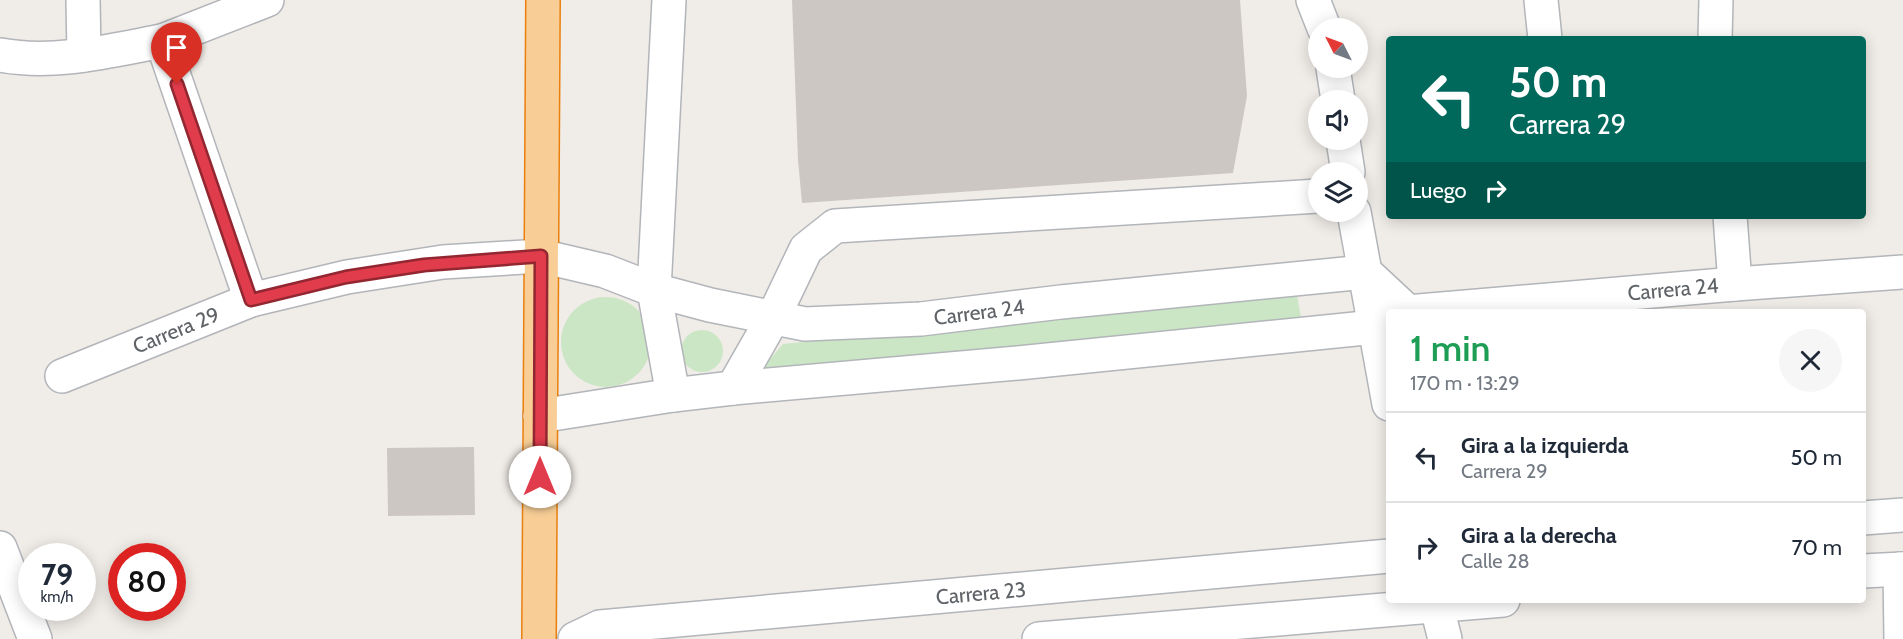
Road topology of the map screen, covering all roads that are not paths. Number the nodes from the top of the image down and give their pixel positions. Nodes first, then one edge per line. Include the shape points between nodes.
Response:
1 (83, 0) edge
2 (267, 0) edge
3 (543, 0) edge
4 (669, 0) edge
5 (1313, 0) edge
6 (1541, 0) edge
7 (1716, 0) edge
8 (1320, 18) edge
9 (1545, 36) edge
10 (1715, 36) edge
11 (162, 41) junction
12 (0, 55) edge
13 (84, 55) junction
14 (1308, 197) edge
15 (1730, 219) edge
16 (1356, 222) edge
17 (541, 256) junction
18 (1365, 272) junction
19 (1903, 272) edge
20 (1735, 284) junction
21 (654, 290) junction
22 (251, 300) junction
23 (1405, 309) edge
24 (1443, 309) edge
25 (773, 318) junction
26 (1382, 324) edge
27 (1386, 370) edge
28 (62, 376) dead end
29 (733, 388) junction
30 (673, 395) junction
31 (540, 416) junction
32 (1903, 515) edge
33 (1866, 518) edge
34 (0, 548) edge
35 (1386, 556) edge
36 (1902, 569) edge
37 (1866, 571) edge
38 (1436, 603) edge
39 (35, 639) edge
40 (539, 639) edge
41 (575, 639) edge
42 (1039, 639) edge
43 (1445, 639) edge
44 (1901, 639) edge

1 - 13 street
2 - 11 street
3 - 17 highway
4 - 21 street
5 - 8 street
6 - 9 street
7 - 10 street
11 - 13 street
11 - 22 street
12 - 13 street via 43,60
14 - 25 street via 835,226 806,249
15 - 20 street
16 - 18 street
17 - 21 street, Carrera 24 via 605,271
17 - 22 street, Carrera 29 via 433,264 346,277
17 - 31 highway
18 - 23 street, Carrera 24
18 - 25 street, Carrera 24 via 921,319 805,324
18 - 26 street
19 - 20 street, Carrera 24
20 - 24 street, Carrera 24
21 - 25 street, Carrera 24
21 - 30 street
22 - 28 street, Carrera 29
25 - 29 street
26 - 27 street
26 - 29 street
29 - 30 street
30 - 31 street
31 - 40 highway
32 - 33 street
34 - 39 street
35 - 41 street, Carrera 23 via 600,627
36 - 37 street
36 - 44 street
38 - 42 street
38 - 43 street

